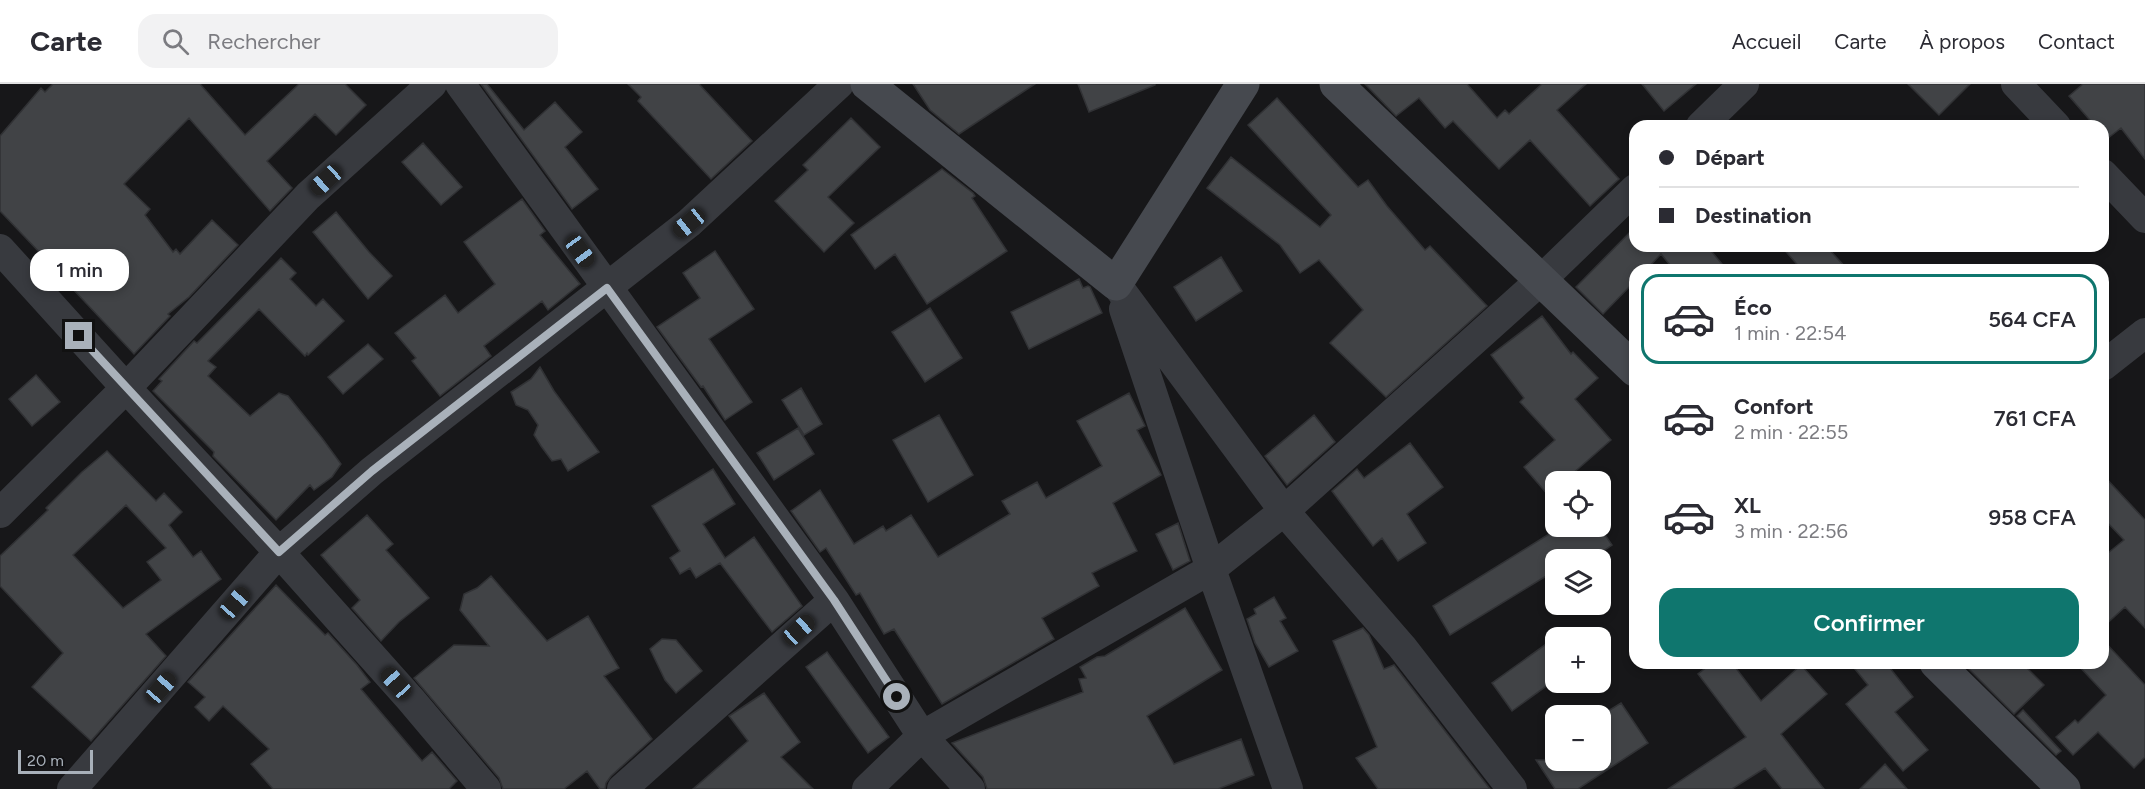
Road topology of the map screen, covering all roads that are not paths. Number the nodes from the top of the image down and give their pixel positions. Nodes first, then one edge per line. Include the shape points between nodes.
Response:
1 (432, 84) edge
2 (459, 84) edge
3 (839, 84) edge
4 (867, 84) edge
5 (1243, 84) edge
6 (1336, 84) edge
7 (1744, 84) edge
8 (2016, 84) edge
9 (1707, 120) edge
10 (2050, 120) edge
11 (2109, 180) edge
12 (1629, 195) edge
13 (2145, 218) edge
14 (0, 249) edge
15 (1541, 280) junction
16 (1116, 284) junction
17 (607, 288) junction
18 (2145, 333) edge
19 (2109, 361) edge
20 (1629, 364) edge
21 (126, 388) junction
22 (1284, 511) junction
23 (0, 513) edge
24 (279, 552) junction
25 (1210, 569) junction
26 (834, 600) junction
27 (1942, 669) edge
28 (922, 736) junction
29 (72, 789) edge
30 (486, 789) edge
31 (622, 789) edge
32 (867, 789) edge
33 (970, 789) edge
34 (1288, 789) edge
35 (1512, 789) edge
36 (2064, 789) edge

1 - 21 street via 308,196
2 - 17 street
3 - 17 street via 689,223
4 - 16 street
5 - 16 street
6 - 15 street
7 - 9 street
8 - 10 street
11 - 13 street
12 - 15 street
14 - 21 street
15 - 20 street
15 - 22 street
16 - 22 street
16 - 25 street
17 - 24 street via 372,471
17 - 26 street
18 - 19 street
21 - 23 street
21 - 24 street
22 - 25 street
22 - 35 street via 1402,647
24 - 29 street
24 - 30 street
25 - 28 street
25 - 34 street
26 - 28 street
26 - 31 street
27 - 36 street
28 - 32 street
28 - 33 street

